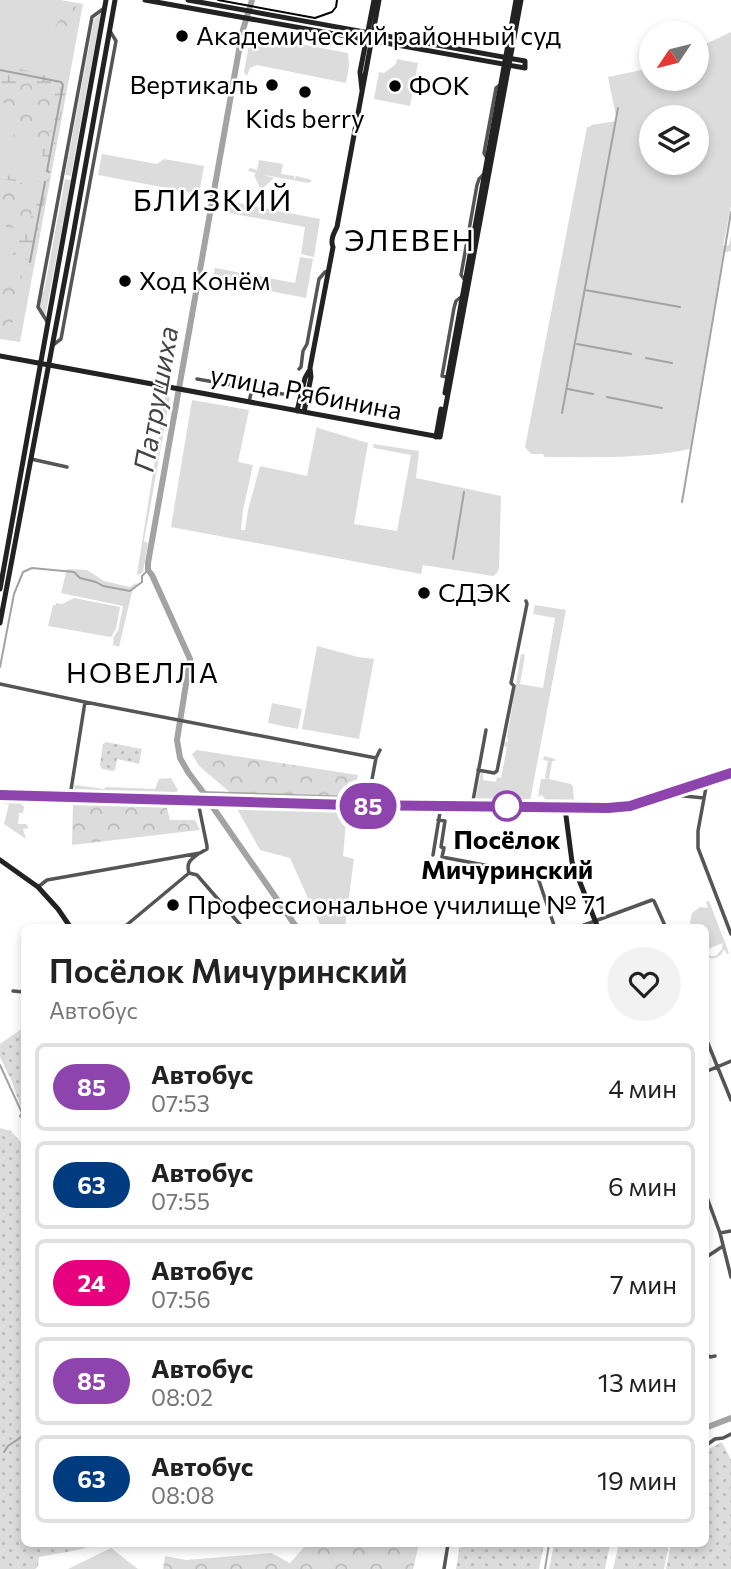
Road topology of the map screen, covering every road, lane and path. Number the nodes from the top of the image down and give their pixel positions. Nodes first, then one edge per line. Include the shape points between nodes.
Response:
1 (106, 0) edge
2 (115, 0) edge
3 (145, 0) edge
4 (188, 0) edge
5 (376, 0) edge
6 (519, 0) edge
7 (105, 8) junction
8 (370, 34) junction
9 (369, 41) junction
10 (507, 62) junction
11 (328, 271) junction
12 (48, 323) junction
13 (0, 356) edge
14 (302, 358) junction
15 (312, 360) junction
16 (41, 363) junction
17 (49, 365) junction
18 (310, 368) junction
19 (299, 369) dead end
20 (197, 379) dead end
21 (252, 389) junction
22 (283, 394) dead end
23 (249, 402) junction
24 (297, 411) junction
25 (304, 412) junction
26 (438, 437) junction
27 (31, 459) junction
28 (67, 467) dead end
29 (10, 552) junction
30 (3, 585) edge
31 (526, 601) dead end
32 (0, 623) edge
33 (0, 684) edge
34 (85, 702) junction
35 (486, 730) dead end
36 (380, 750) dead end
37 (376, 758) junction
38 (478, 770) junction
39 (731, 773) edge
40 (707, 781) junction
41 (0, 795) edge
42 (70, 796) junction
43 (704, 798) junction
44 (655, 799) junction
45 (197, 800) junction
46 (367, 806) junction
47 (441, 806) junction
48 (472, 806) junction
49 (565, 808) junction
50 (438, 820) junction
51 (200, 853) junction
52 (433, 855) dead end
53 (0, 860) edge
54 (189, 873) junction
55 (38, 887) junction
56 (595, 920) junction
57 (68, 924) edge
58 (128, 924) edge
59 (240, 924) edge
60 (554, 924) edge
61 (586, 924) edge
62 (596, 924) edge
63 (664, 924) edge
64 (731, 934) edge
65 (13, 991) dead end
66 (21, 992) edge
67 (709, 1045) edge
68 (731, 1061) edge
69 (718, 1066) junction
70 (709, 1070) edge
71 (731, 1100) edge
72 (709, 1203) edge
73 (731, 1231) edge
74 (720, 1233) junction
75 (723, 1246) junction
76 (709, 1255) edge
77 (731, 1278) edge
78 (709, 1356) edge
79 (715, 1356) dead end
80 (731, 1434) edge
81 (709, 1443) edge
82 (448, 1547) edge
83 (444, 1569) edge

1 - 7 street
2 - 17 street
3 - 9 street
4 - 8 street
5 - 8 street
6 - 10 street
7 - 12 street
7 - 12 street via 92,18 38,307
8 - 9 street
8 - 10 street
9 - 10 street
9 - 11 street
10 - 26 street
10 - 26 street
11 - 14 street via 319,279
11 - 15 street
12 - 16 street
13 - 16 street, улица Рябинина
14 - 15 street
14 - 19 street
15 - 18 street
16 - 17 street, улица Рябинина
16 - 29 street
17 - 23 street, улица Рябинина
17 - 27 street
18 - 24 street
18 - 25 street
20 - 21 street
21 - 22 street
21 - 23 street
23 - 24 street, улица Рябинина
24 - 25 street, улица Рябинина
25 - 26 street, улица Рябинина
27 - 28 street
27 - 29 street
29 - 30 street
30 - 32 street
31 - 38 street via 498,771
33 - 34 street
34 - 37 street
34 - 42 street
35 - 38 street
36 - 37 street
37 - 46 street
38 - 48 street
39 - 40 street
40 - 43 street
40 - 44 street
41 - 42 street
42 - 45 street
43 - 44 street via 673,795
43 - 64 street via 698,848
44 - 49 street via 622,807
45 - 46 street
45 - 51 street via 207,849
46 - 47 street
47 - 48 street
47 - 50 street
48 - 49 street
49 - 56 street via 572,862
50 - 52 street
50 - 60 street via 445,821 442,857 537,874
51 - 54 street via 188,861
51 - 55 street via 47,880
53 - 55 street
54 - 58 street
54 - 59 street via 197,875
55 - 57 street
56 - 61 street
56 - 62 street
56 - 63 street via 652,900
65 - 66 street
67 - 69 street
68 - 69 street
69 - 70 street
69 - 71 street
72 - 74 street
73 - 74 street
74 - 75 street
75 - 76 street
75 - 77 street
78 - 79 street
80 - 81 street
82 - 83 street

